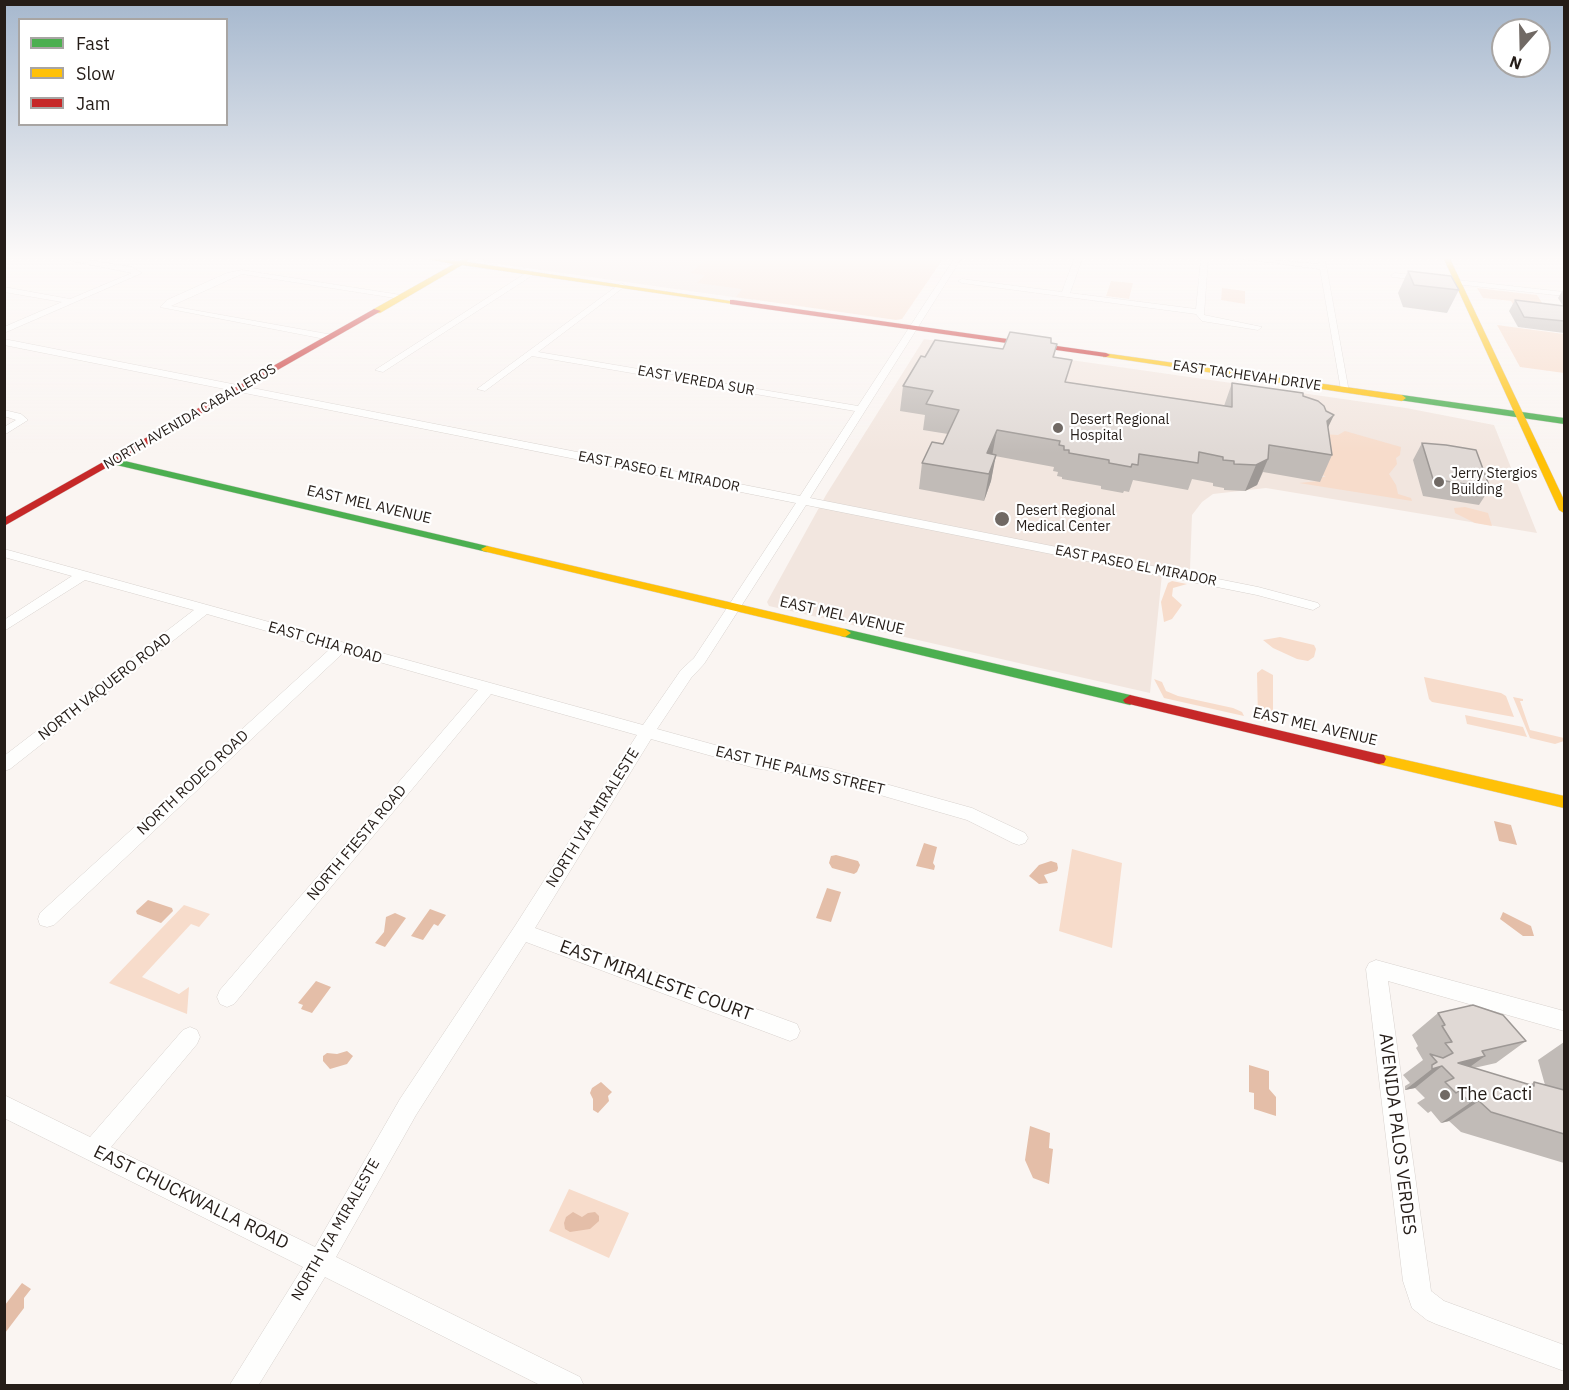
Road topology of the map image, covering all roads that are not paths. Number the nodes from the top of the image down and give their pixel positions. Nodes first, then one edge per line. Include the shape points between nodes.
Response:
1 (19, 324) edge
2 (251, 324) edge
3 (353, 324) edge
4 (452, 324) edge
5 (569, 324) edge
6 (880, 324) edge
7 (917, 324) edge
8 (1237, 324) edge
9 (1334, 324) edge
10 (1478, 324) edge
11 (1258, 327) dead end
12 (914, 329) junction
13 (4, 330) edge
14 (330, 337) junction
15 (4, 342) edge
16 (530, 353) junction
17 (380, 370) dead end
18 (240, 388) junction
19 (482, 389) dead end
20 (1346, 390) junction
21 (861, 409) junction
22 (4, 413) edge
23 (1522, 415) junction
24 (1564, 421) edge
25 (4, 432) edge
26 (112, 461) junction
27 (802, 501) junction
28 (1564, 510) edge
29 (4, 523) edge
30 (4, 553) edge
31 (83, 575) junction
32 (1312, 606) dead end
33 (735, 607) junction
34 (205, 609) junction
35 (4, 627) edge
36 (339, 648) junction
37 (488, 689) junction
38 (647, 732) junction
39 (4, 765) edge
40 (1564, 802) edge
41 (1018, 838) dead end
42 (47, 919) dead end
43 (522, 932) junction
44 (226, 997) dead end
45 (1564, 1021) edge
46 (790, 1031) dead end
47 (190, 1037) dead end
48 (4, 1106) edge
49 (94, 1150) junction
50 (320, 1262) junction
51 (1564, 1358) edge
52 (242, 1386) edge
53 (571, 1386) edge

1 - 13 street
2 - 14 street
3 - 14 street, NORTH AVENIDA CABALLEROS
4 - 17 street
5 - 16 street
6 - 12 street, EAST TACHEVAH DRIVE
7 - 12 street, NORTH VIA MIRALESTE
8 - 11 street
9 - 20 street
10 - 23 street
12 - 20 street, EAST TACHEVAH DRIVE
12 - 21 street, NORTH VIA MIRALESTE
14 - 18 street, NORTH AVENIDA CABALLEROS
15 - 18 street, EAST PASEO EL MIRADOR
16 - 19 street
16 - 21 street, EAST VEREDA SUR
18 - 26 street, NORTH AVENIDA CABALLEROS
18 - 27 street, EAST PASEO EL MIRADOR
20 - 23 street, EAST TACHEVAH DRIVE
21 - 27 street, NORTH VIA MIRALESTE
22 - 25 street via 23,420
23 - 24 street, EAST TACHEVAH DRIVE
23 - 28 street
26 - 29 street, NORTH AVENIDA CABALLEROS
26 - 33 street, EAST MEL AVENUE
27 - 32 street, EAST PASEO EL MIRADOR via 1258,591
27 - 33 street, NORTH VIA MIRALESTE
30 - 31 street, EAST CHIA ROAD
31 - 34 street, EAST CHIA ROAD
31 - 35 street
33 - 38 street, NORTH VIA MIRALESTE
33 - 40 street, EAST MEL AVENUE
34 - 36 street, EAST CHIA ROAD
34 - 39 street, NORTH VAQUERO ROAD
36 - 37 street, EAST CHIA ROAD
36 - 42 street, NORTH RODEO ROAD
37 - 38 street, EAST CHIA ROAD
37 - 44 street, NORTH FIESTA ROAD
38 - 41 street, EAST THE PALMS STREET via 755,762 820,772 972,815
38 - 43 street, NORTH VIA MIRALESTE
43 - 46 street, EAST MIRALESTE COURT
43 - 50 street, NORTH VIA MIRALESTE via 408,1107
45 - 51 street, AVENIDA PALOS VERDES via 1376,969 1421,1299 1436,1311
47 - 49 street
48 - 49 street, EAST CHUCKWALLA ROAD
49 - 50 street, EAST CHUCKWALLA ROAD
50 - 52 street, NORTH VIA MIRALESTE
50 - 53 street, EAST CHUCKWALLA ROAD

